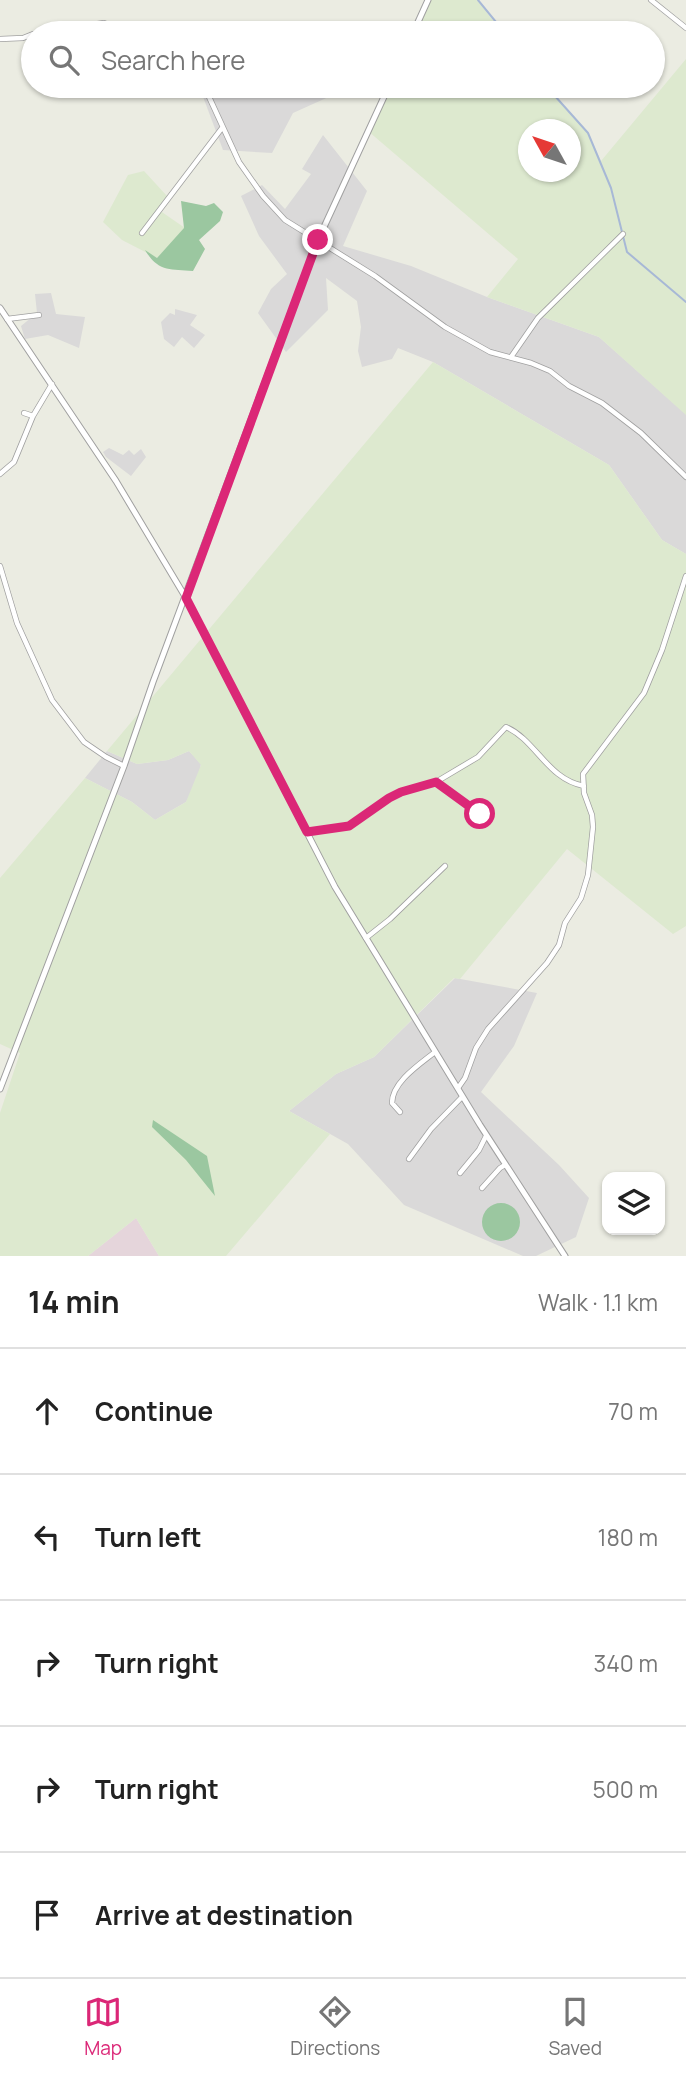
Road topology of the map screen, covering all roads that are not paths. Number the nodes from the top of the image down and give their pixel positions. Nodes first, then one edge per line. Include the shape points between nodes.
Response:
1 (428, 0) edge
2 (651, 0) edge
3 (418, 21) edge
4 (686, 28) edge
5 (21, 38) edge
6 (0, 39) edge
7 (209, 98) edge
8 (383, 98) edge
9 (222, 128) junction
10 (142, 233) dead end
11 (623, 234) dead end
12 (318, 240) junction
13 (0, 308) edge
14 (38, 315) dead end
15 (4, 319) edge
16 (511, 357) junction
17 (52, 384) junction
18 (24, 413) dead end
19 (33, 416) junction
20 (0, 474) edge
21 (686, 477) edge
22 (0, 566) edge
23 (686, 576) edge
24 (186, 598) junction
25 (124, 766) junction
26 (436, 782) junction
27 (584, 786) junction
28 (480, 814) dead end
29 (307, 832) junction
30 (445, 866) dead end
31 (366, 937) junction
32 (435, 1052) junction
33 (458, 1088) junction
34 (0, 1089) edge
35 (462, 1097) junction
36 (400, 1112) dead end
37 (486, 1136) junction
38 (409, 1159) dead end
39 (505, 1165) junction
40 (460, 1173) dead end
41 (482, 1188) dead end
42 (565, 1256) edge

1 - 3 street
2 - 4 street
5 - 6 street
7 - 9 street
8 - 12 street
9 - 10 street
9 - 12 street via 263,196 285,220
11 - 16 street via 538,318
12 - 16 street via 445,327 490,352
12 - 24 street
13 - 15 street
14 - 15 street
15 - 17 street
16 - 21 street via 550,371 602,403
17 - 19 street
17 - 24 street
18 - 19 street
19 - 20 street via 14,462
22 - 25 street via 17,623 52,700 84,742
23 - 27 street via 644,693 583,774
24 - 25 street
24 - 29 street
25 - 34 street
26 - 27 street via 478,757 506,727 546,765 572,784
26 - 28 street
26 - 29 street via 389,798 349,826
27 - 33 street via 593,827 581,898 565,923 559,946 488,1029
29 - 31 street
30 - 31 street
31 - 32 street
32 - 33 street
32 - 36 street via 392,1096
33 - 35 street
35 - 37 street
35 - 38 street
37 - 39 street
37 - 40 street
39 - 41 street
39 - 42 street

